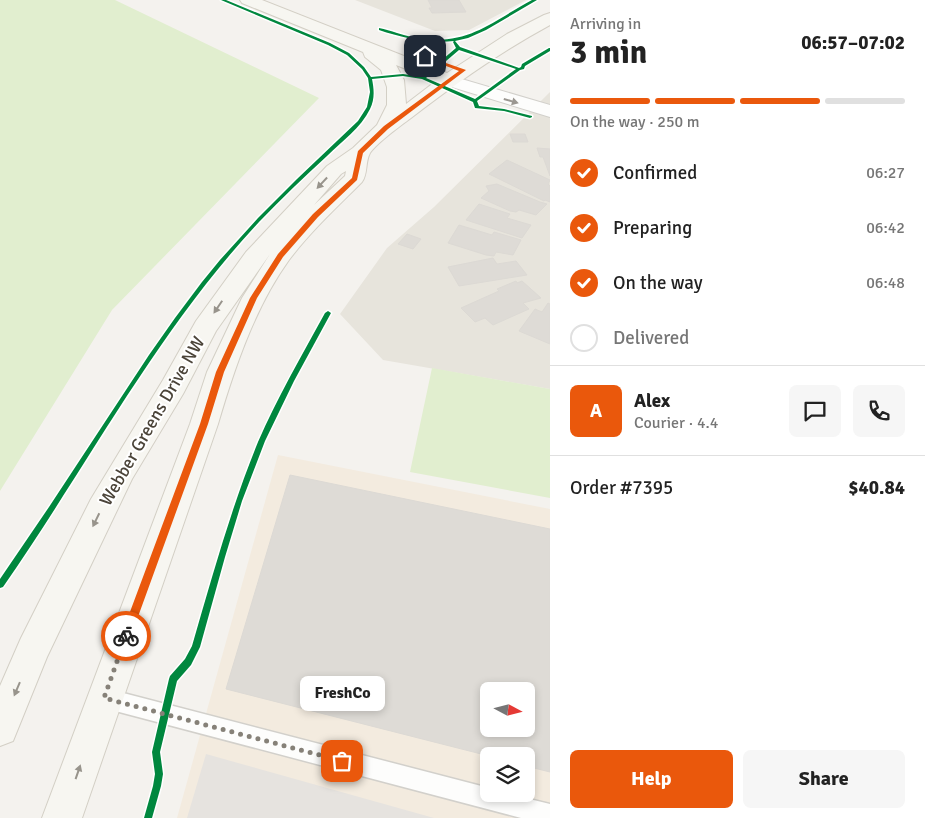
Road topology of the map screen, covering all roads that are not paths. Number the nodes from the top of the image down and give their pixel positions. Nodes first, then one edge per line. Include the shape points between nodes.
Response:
1 (248, 0) edge
2 (268, 0) edge
3 (550, 18) edge
4 (332, 34) junction
5 (456, 75) junction
6 (550, 97) edge
7 (550, 111) edge
8 (386, 128) junction
9 (360, 152) junction
10 (104, 698) junction
11 (0, 728) edge
12 (550, 816) edge
13 (62, 818) edge

1 - 4 main road
2 - 5 main road
3 - 5 main road, Webber Greens Drive NW
4 - 5 main road
4 - 8 main road via 377,56 394,76 397,103
5 - 6 street
5 -> 7 street
5 - 8 main road, Webber Greens Drive NW
8 - 9 main road, Webber Greens Drive NW
9 - 10 main road, Webber Greens Drive NW via 355,178 280,256 254,298 220,372
9 -> 11 main road, Webber Greens Drive NW via 334,170 269,239 205,326 174,387 102,508 33,650
10 - 12 lane
13 -> 10 main road, Webber Greens Drive NW

